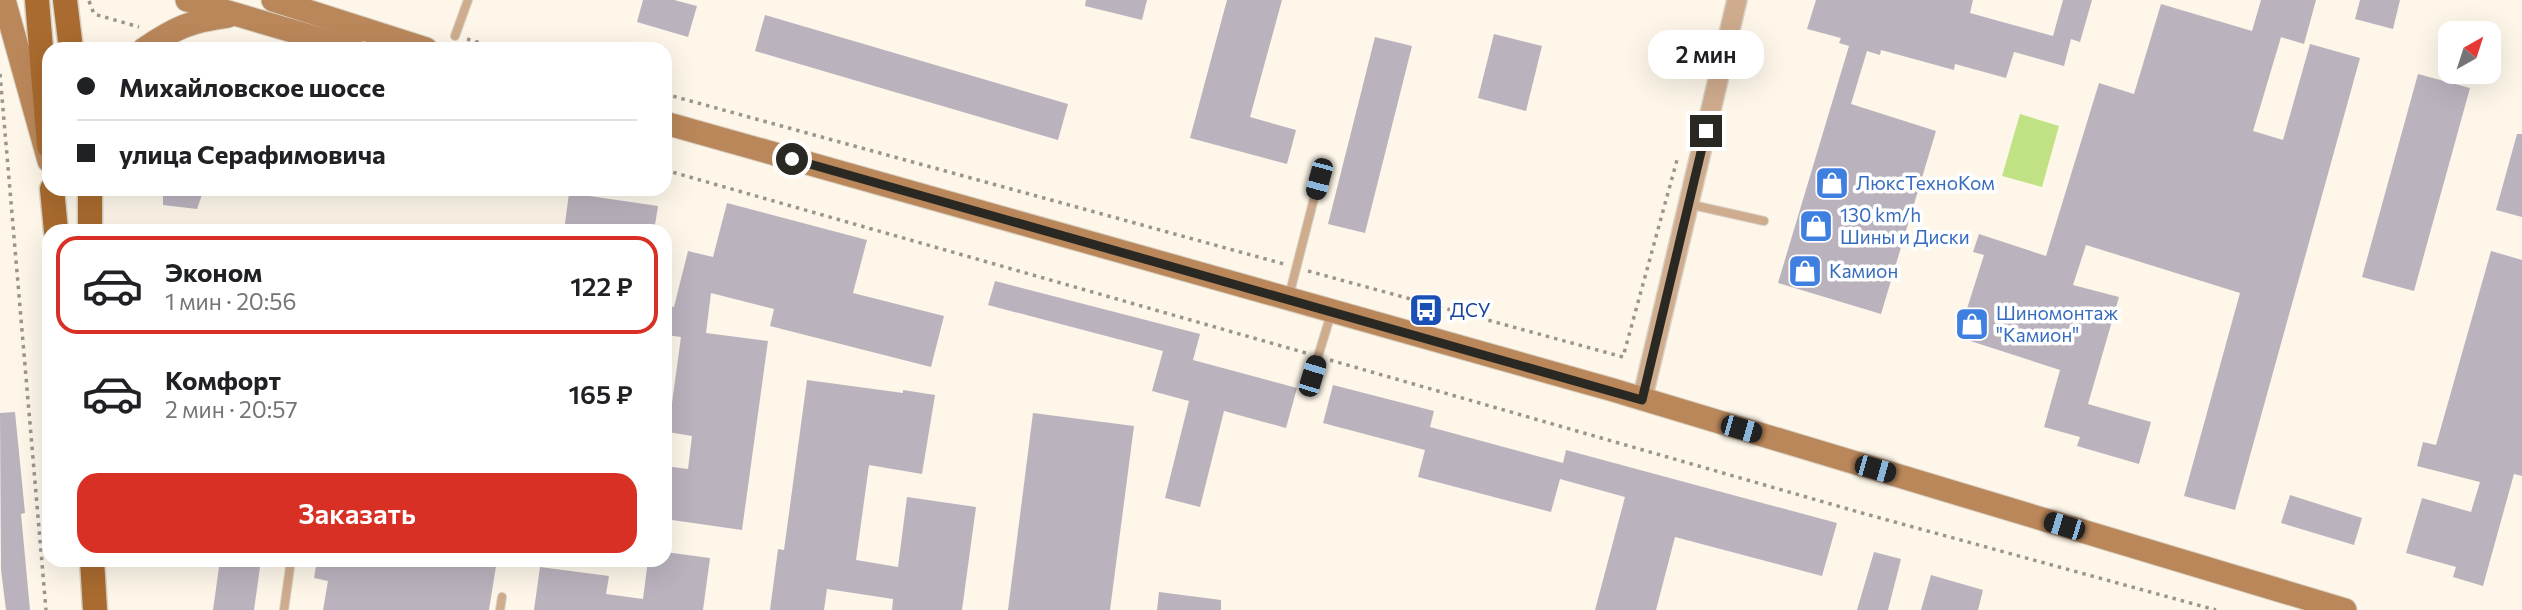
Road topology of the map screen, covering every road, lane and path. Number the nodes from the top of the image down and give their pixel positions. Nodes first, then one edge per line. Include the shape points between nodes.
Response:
1 (4, 0) edge
2 (37, 0) edge
3 (187, 0) edge
4 (273, 0) edge
5 (468, 0) edge
6 (1737, 0) edge
7 (77, 1) edge
8 (237, 15) junction
9 (455, 36) joint
10 (143, 38) edge
11 (72, 42) edge
12 (330, 42) edge
13 (404, 42) edge
14 (477, 42) edge
15 (42, 61) edge
16 (0, 74) edge
17 (672, 96) edge
18 (672, 125) edge
19 (42, 136) edge
20 (1678, 159) dead end
21 (672, 172) edge
22 (1319, 179) dead end
23 (52, 196) edge
24 (90, 196) edge
25 (1688, 204) junction
26 (1763, 221) dead end
27 (54, 224) edge
28 (90, 224) edge
29 (1296, 267) junction
30 (1288, 299) junction
31 (1332, 311) junction
32 (1318, 357) junction
33 (1312, 376) dead end
34 (1642, 400) junction
35 (42, 563) edge
36 (42, 567) edge
37 (92, 567) edge
38 (290, 567) edge
39 (502, 597) dead end
40 (46, 610) edge
41 (95, 610) edge
42 (284, 610) edge
43 (500, 610) edge
44 (2216, 610) edge
45 (2345, 610) edge

1 - 19 main road
2 - 15 main road
3 - 8 main road
4 - 13 main road
5 - 9 lane
6 - 25 street
7 - 10 path
7 - 11 main road
8 - 10 main road via 201,19
8 - 12 main road
9 - 14 path
16 - 35 path
17 - 29 path
18 - 30 main road
20 - 29 path via 1623,357
21 - 32 path
22 - 29 lane
23 - 27 main road
24 - 28 main road
25 - 26 lane
25 - 34 street
29 - 30 lane
30 - 31 main road
31 - 32 lane
31 - 34 main road
32 - 33 lane
32 - 44 path
34 - 45 main road
36 - 40 path
37 - 41 main road
38 - 42 lane
39 - 43 lane

